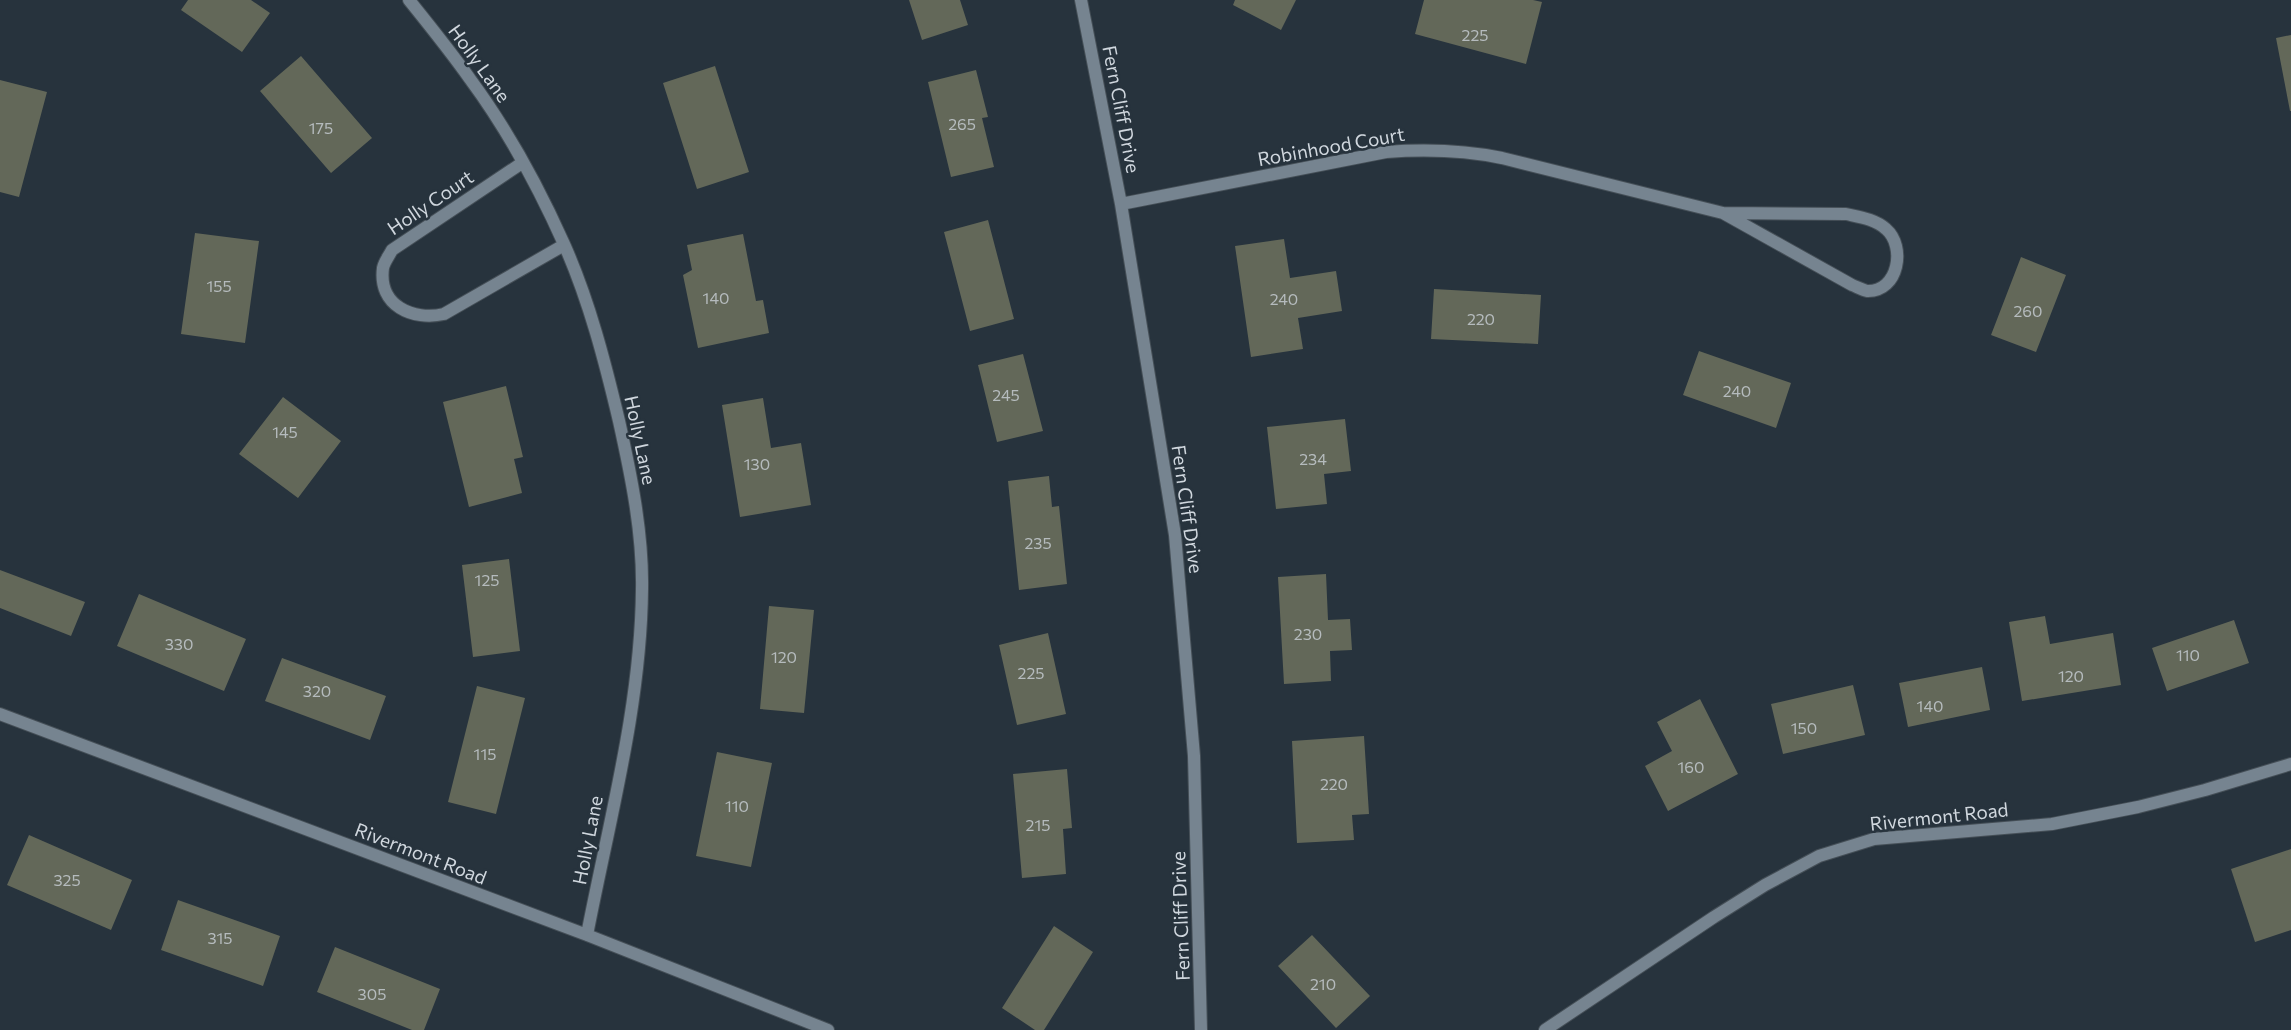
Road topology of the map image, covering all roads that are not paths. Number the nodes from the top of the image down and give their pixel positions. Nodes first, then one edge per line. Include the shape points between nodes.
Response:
1 (409, 0) edge
2 (1081, 0) edge
3 (522, 163) junction
4 (1121, 204) junction
5 (1722, 213) junction
6 (564, 245) junction
7 (0, 714) edge
8 (2291, 764) edge
9 (587, 935) junction
10 (828, 1030) edge
11 (1201, 1030) edge
12 (1545, 1030) edge

1 - 3 street, Holly Lane via 471,80
2 - 4 street, Fern Cliff Drive
3 - 6 street, Holly Lane
3 - 6 street, Holly Court via 392,250 383,266 383,282 389,297 400,309 414,316 444,314
4 - 5 street, Robinhood Court via 1386,152 1427,149 1467,151 1502,158
4 - 11 street, Fern Cliff Drive via 1175,535 1186,648 1194,756
5 - 5 street, Robinhood Court via 1867,291 1880,288 1897,267 1898,253 1893,239 1886,229 1862,217 1846,214
6 - 9 street, Holly Lane via 588,308 628,462 638,528 642,588 632,706
7 - 9 street, Rivermont Road
8 - 12 street, Rivermont Road via 2138,807 2052,824 1874,839 1819,856 1714,917
9 - 10 street, Rivermont Road

